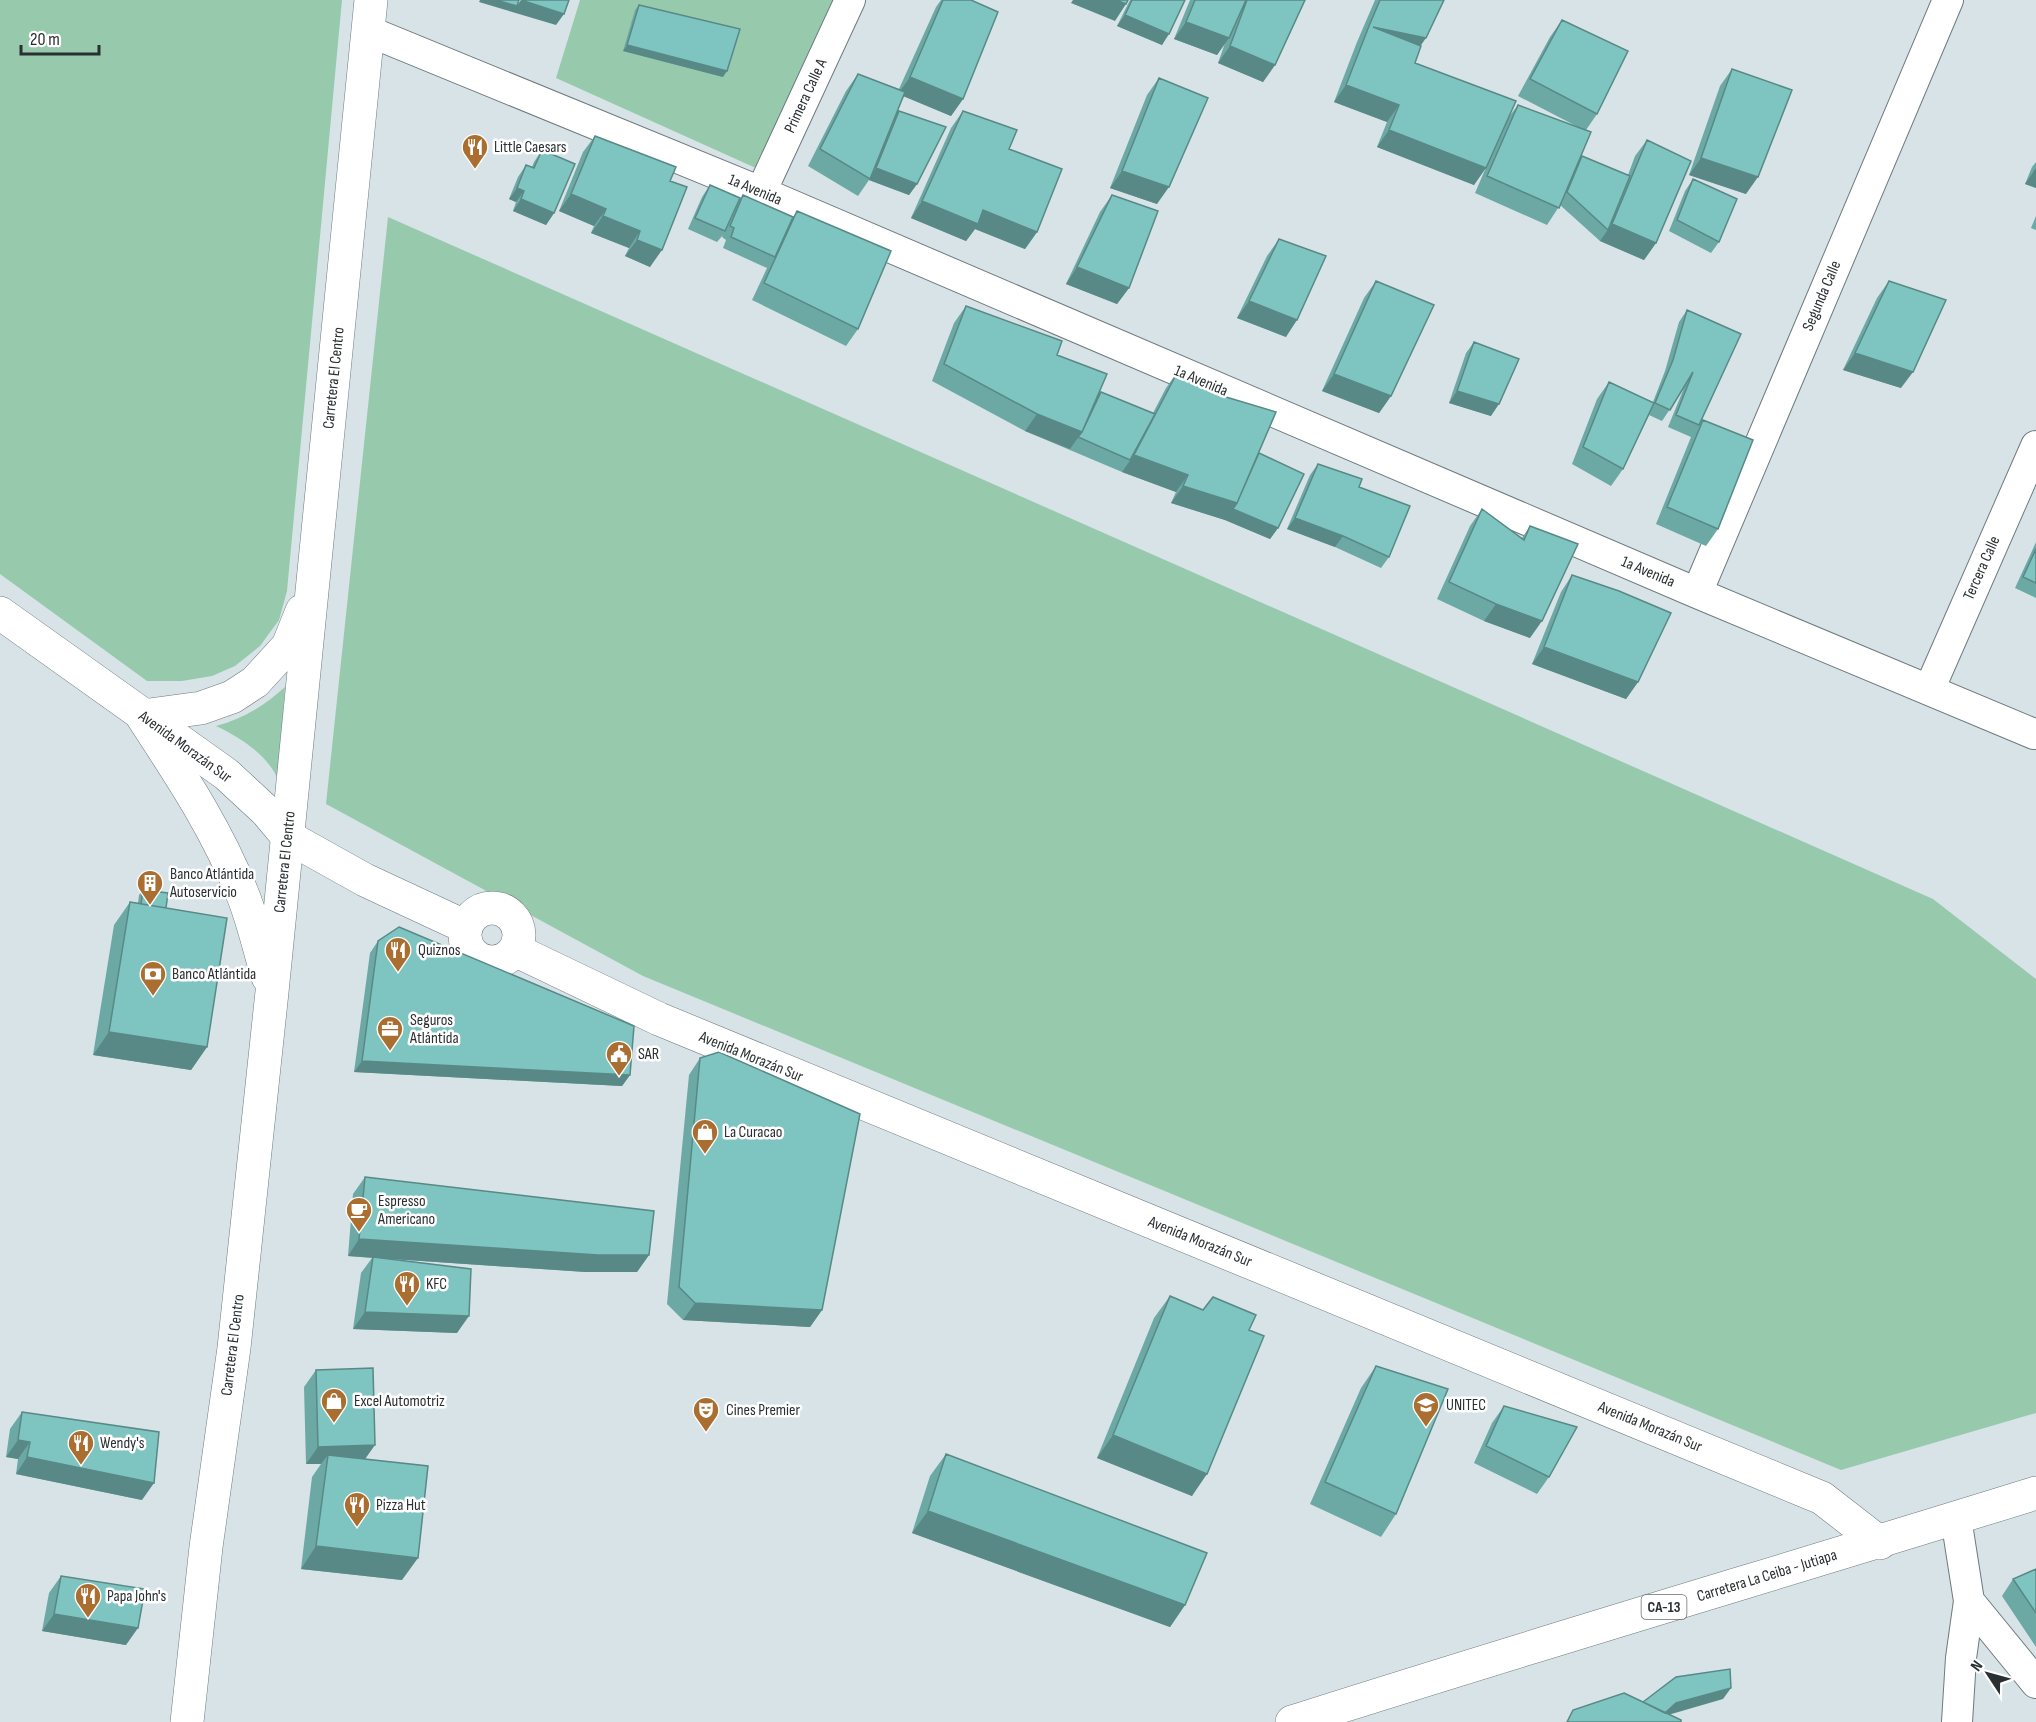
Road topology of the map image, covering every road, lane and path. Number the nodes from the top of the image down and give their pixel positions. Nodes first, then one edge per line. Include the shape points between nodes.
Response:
1 (850, 0) edge
2 (1948, 0) edge
3 (369, 15) edge
4 (761, 192) junction
5 (2036, 446) edge
6 (2030, 477) edge
7 (315, 579) junction
8 (1697, 593) junction
9 (0, 613) edge
10 (1929, 690) junction
11 (142, 716) junction
12 (2035, 741) edge
13 (288, 837) junction
14 (272, 992) junction
15 (2036, 1493) edge
16 (1956, 1518) junction
17 (1880, 1543) junction
18 (1968, 1601) junction
19 (2036, 1683) edge
20 (187, 1722) edge
21 (1292, 1722) edge
22 (1957, 1722) edge

1 - 4 street, Primera Calle A
2 - 8 street, Segunda Calle
3 - 4 street, 1a Avenida
3 - 7 main road, Carretera El Centro
4 - 8 street, 1a Avenida
5 - 6 street, Tercera Calle
6 - 10 street, Tercera Calle
7 - 11 main road via 288,646 255,682 232,697 201,708
7 - 13 main road, Carretera El Centro
8 - 10 street, 1a Avenida
9 - 11 main road, Avenida Morazán Sur
10 - 12 street, 1a Avenida
11 - 13 main road, Avenida Morazán Sur via 226,774
11 - 14 main road via 218,840 243,894
13 - 14 main road, Carretera El Centro
13 - 17 main road, Avenida Morazán Sur via 366,880 466,927 470,919 485,909 503,911 511,916 519,932 515,950 659,1020 1822,1498
14 - 20 main road, Carretera El Centro via 234,1348
15 - 16 main road, Carretera La Ceiba - Jutiapa / CA-13
16 - 17 main road, Carretera La Ceiba - Jutiapa / CA-13
16 - 18 street
17 - 21 main road, Carretera La Ceiba - Jutiapa / CA-13
18 - 19 street
18 - 22 street

